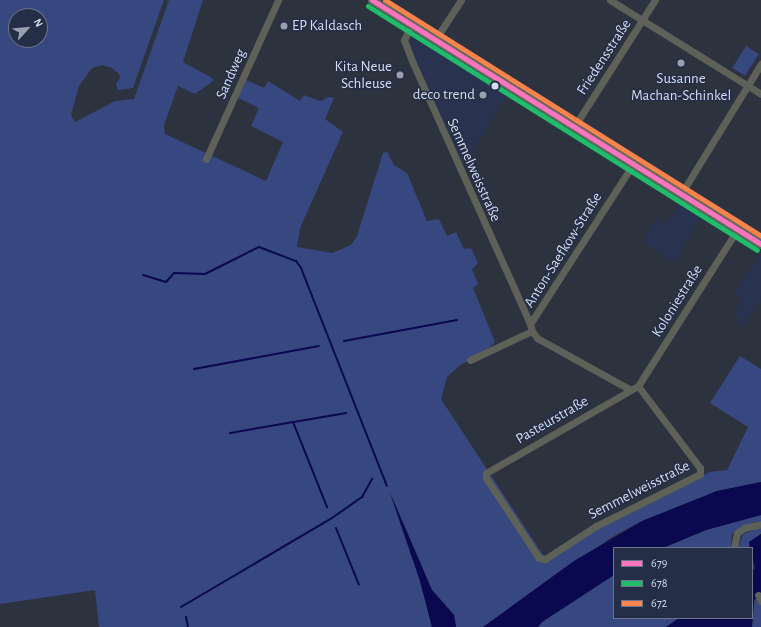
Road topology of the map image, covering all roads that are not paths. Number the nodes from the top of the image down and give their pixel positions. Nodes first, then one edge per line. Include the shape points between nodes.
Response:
1 (278, 0) edge
2 (372, 0) edge
3 (461, 0) edge
4 (610, 0) edge
5 (655, 0) edge
6 (643, 20) junction
7 (411, 25) junction
8 (436, 40) junction
9 (761, 64) edge
10 (748, 86) junction
11 (761, 94) edge
12 (574, 127) junction
13 (206, 159) dead end
14 (633, 164) junction
15 (681, 194) junction
16 (737, 230) junction
17 (761, 244) edge
18 (531, 328) junction
19 (470, 360) dead end
20 (638, 386) junction
21 (631, 390) junction
22 (486, 473) joint
23 (761, 524) edge
24 (734, 547) edge

1 - 13 street, Sandweg
2 - 7 main road
3 - 8 street
4 - 6 street
5 - 6 street, Friedensstraße
6 - 10 street
6 - 12 street, Friedensstraße
7 - 8 main road
7 - 18 street, Semmelweisstraße via 404,40 412,61
8 - 12 main road
9 - 10 street
10 - 11 street
10 - 15 street
12 - 14 main road
14 - 15 main road
14 - 18 street, Anton-Saefkow-Straße
15 - 16 main road
16 - 17 main road
16 - 20 street, Koloniestraße
18 - 19 street, Anton-Saefkow-Straße
18 - 21 street, Semmelweisstraße via 537,338
20 - 21 street
20 - 22 street, Semmelweisstraße via 700,468 699,475 596,526 542,559 486,478
21 - 22 street, Pasteurstraße
23 - 24 street via 744,528 737,533

